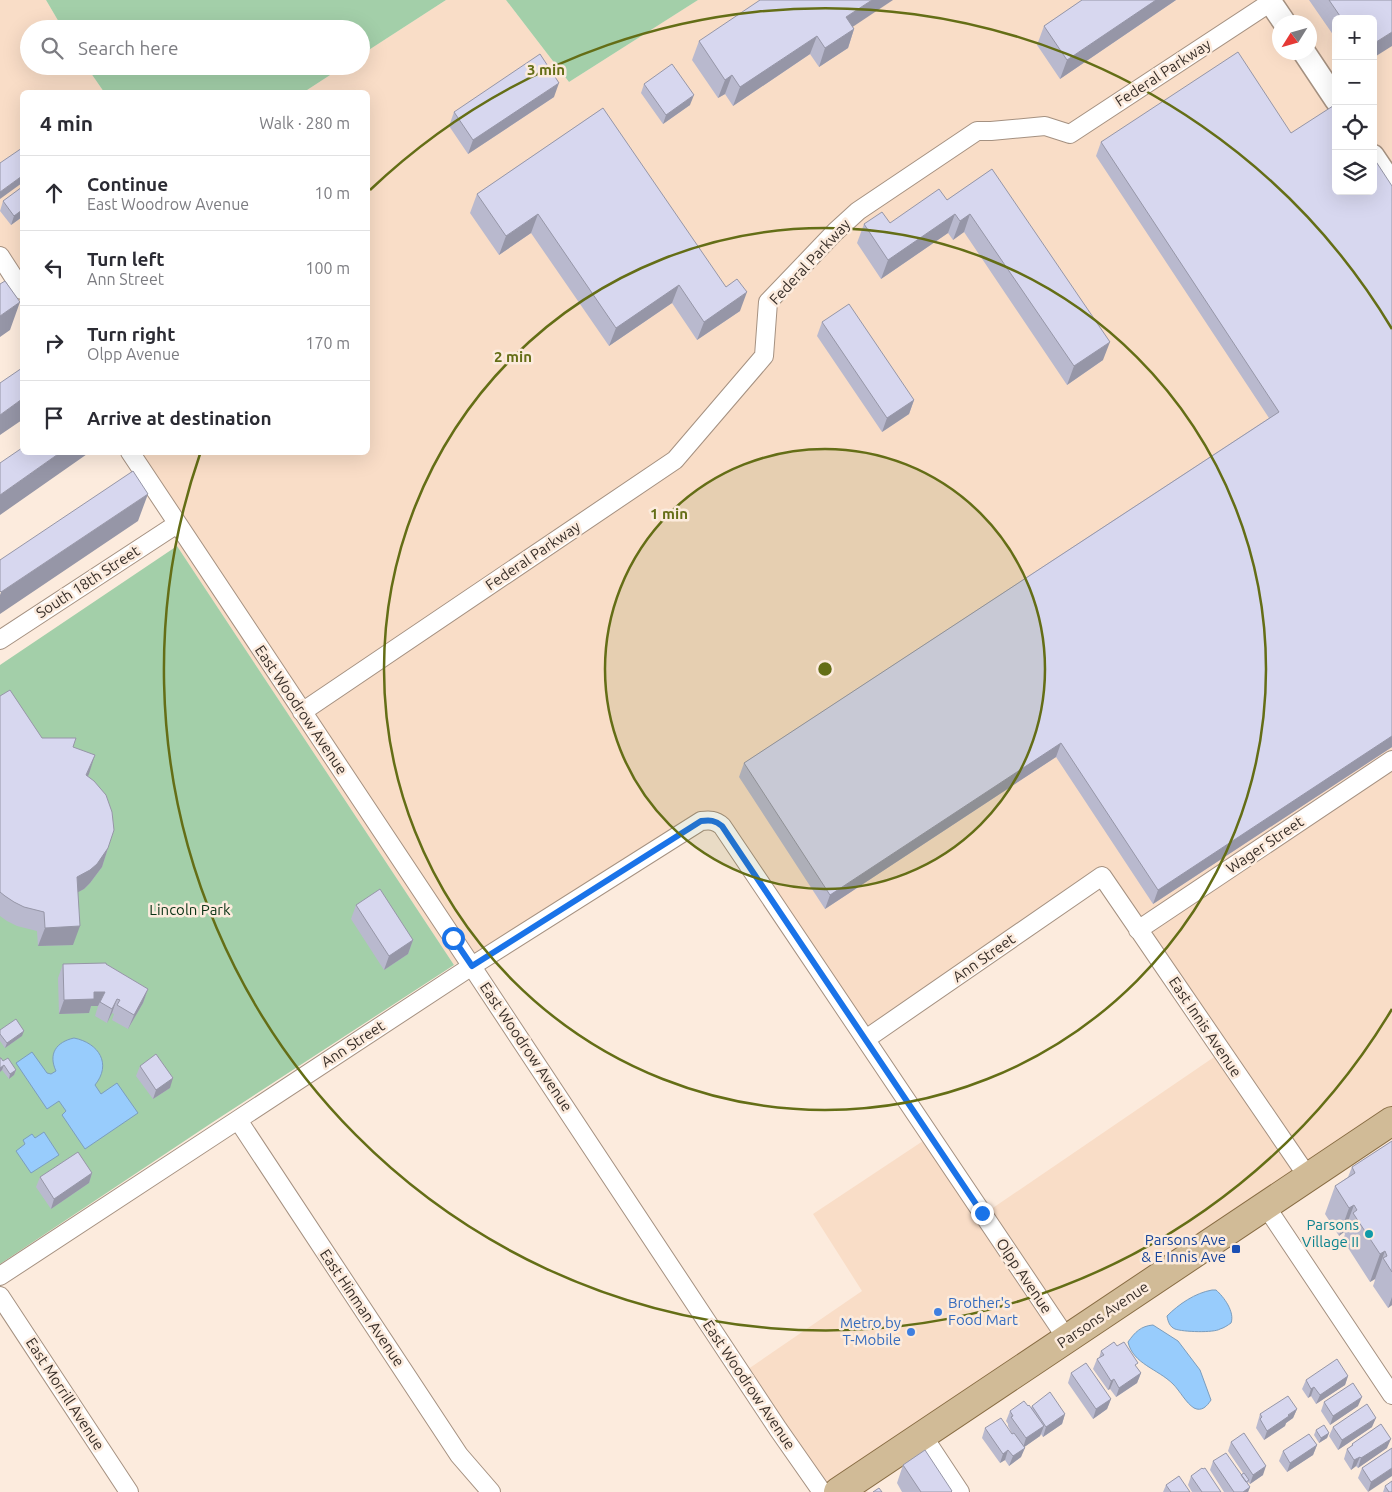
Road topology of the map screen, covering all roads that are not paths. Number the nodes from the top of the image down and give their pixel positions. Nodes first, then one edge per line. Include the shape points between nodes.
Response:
1 (1270, 1) edge
2 (1279, 15) edge
3 (1309, 60) edge
4 (1332, 94) edge
5 (1377, 162) edge
6 (1392, 184) edge
7 (0, 256) edge
8 (20, 287) edge
9 (132, 455) edge
10 (177, 524) junction
11 (0, 640) edge
12 (302, 712) junction
13 (1392, 760) edge
14 (710, 820) joint
15 (1102, 876) joint
16 (1138, 930) junction
17 (472, 966) junction
18 (866, 1039) junction
19 (238, 1120) junction
20 (1392, 1121) edge
21 (1308, 1177) junction
22 (1266, 1206) junction
23 (0, 1276) edge
24 (0, 1296) edge
25 (1067, 1339) junction
26 (1392, 1395) edge
27 (922, 1436) junction
28 (129, 1492) edge
29 (491, 1492) edge
30 (822, 1492) edge
31 (838, 1492) edge
32 (960, 1492) edge

1 - 2 street
1 - 12 street, Federal Parkway via 1070,134 1045,126 977,131 858,211 768,302 764,356 675,460
3 - 4 street
5 - 6 street
7 - 8 street
9 - 10 street, East Woodrow Avenue
10 - 11 street, South 18th Street
10 - 12 street, East Woodrow Avenue
12 - 17 street, East Woodrow Avenue
13 - 16 street, Wager Street
14 - 17 street, Ann Street via 701,821
14 - 18 street, Olpp Avenue via 722,826
15 - 16 street, East Innis Avenue
15 - 18 street, Ann Street
16 - 21 street, East Innis Avenue
17 - 19 street, Ann Street
17 - 30 street, East Woodrow Avenue
18 - 25 street, Olpp Avenue
19 - 23 street, Ann Street
19 - 29 street, East Hinman Avenue via 459,1455
20 - 21 main road, Parsons Avenue
21 - 22 main road, Parsons Avenue
22 - 25 main road, Parsons Avenue
22 - 26 street
24 - 28 street, East Morrill Avenue
25 - 27 main road, Parsons Avenue
27 - 31 main road, Parsons Avenue
27 - 32 street

